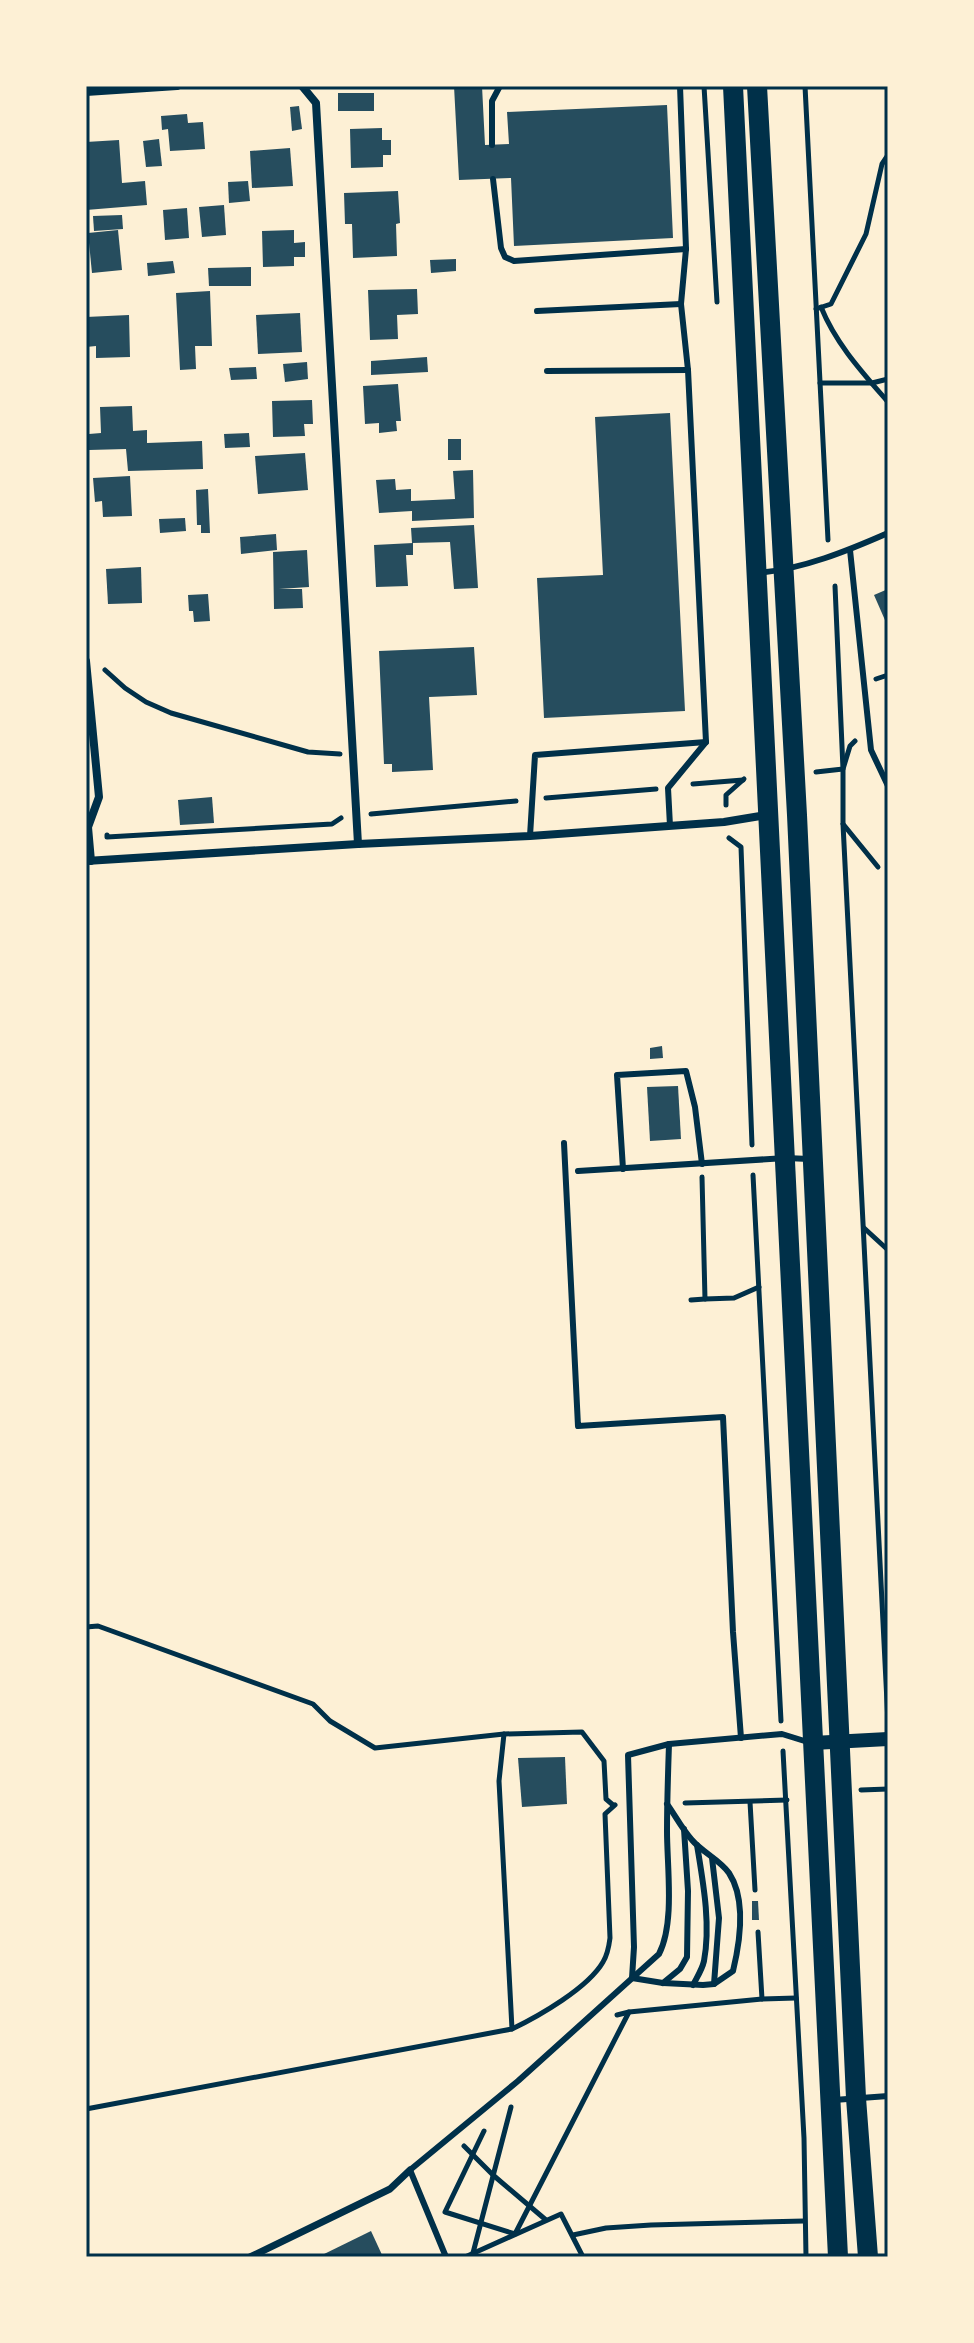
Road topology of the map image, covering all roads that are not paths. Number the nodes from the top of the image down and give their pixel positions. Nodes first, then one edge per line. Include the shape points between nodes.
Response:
1 (177, 86) edge
2 (302, 86) edge
3 (500, 86) edge
4 (680, 86) edge
5 (733, 86) edge
6 (757, 86) edge
7 (86, 92) edge
8 (492, 145) dead end
9 (493, 179) dead end
10 (686, 249) junction
11 (681, 304) junction
12 (537, 311) dead end
13 (688, 370) junction
14 (547, 371) dead end
15 (888, 533) edge
16 (850, 550) junction
17 (782, 571) junction
18 (756, 573) junction
19 (91, 661) edge
20 (706, 742) junction
21 (888, 786) edge
22 (767, 815) junction
23 (797, 815) junction
24 (670, 826) junction
25 (530, 836) junction
26 (358, 844) junction
27 (89, 861) edge
28 (564, 1143) dead end
29 (786, 1158) junction
30 (813, 1159) junction
31 (702, 1164) junction
32 (623, 1169) junction
33 (578, 1171) dead end
34 (741, 1738) junction
35 (888, 1739) edge
36 (838, 1742) junction
37 (813, 1743) junction
38 (669, 1744) junction
39 (667, 1803) junction
40 (684, 1829) junction
41 (697, 1845) junction
42 (712, 1858) junction
43 (632, 1978) junction
44 (663, 1983) junction
45 (714, 1984) junction
46 (693, 1985) junction
47 (888, 2096) edge
48 (856, 2098) junction
49 (831, 2100) junction
50 (410, 2170) junction
51 (250, 2257) edge
52 (446, 2257) edge
53 (838, 2257) edge
54 (868, 2257) edge

1 - 7 street
2 - 26 street via 316,103
3 - 8 lane via 492,101
4 - 10 lane
5 - 18 highway
6 - 17 highway
9 - 10 lane via 501,248 514,261
10 - 11 lane
11 - 12 lane
11 - 13 lane
13 - 14 lane
13 - 20 lane
15 - 16 lane
16 - 17 lane
16 - 21 lane via 871,750
17 - 18 lane
17 - 23 highway
18 - 22 highway
19 - 27 street via 99,797 88,827
20 - 24 lane via 668,788
20 - 25 lane via 535,755
22 - 23 lane
22 - 24 street
22 - 29 highway
23 - 30 highway
24 - 25 street
25 - 26 street
26 - 27 street
28 - 34 lane via 578,1426 723,1417
29 - 30 lane
29 - 31 lane
29 - 37 highway
30 - 36 highway
31 - 32 lane
31 - 32 lane via 686,1071 617,1075
32 - 33 lane
34 - 37 lane via 782,1734
34 - 38 lane
35 - 36 street
36 - 37 street
36 - 48 highway
37 - 49 highway
38 - 39 lane
38 - 43 lane via 628,1755
39 - 40 lane
39 - 43 lane via 665,1943
40 - 41 lane
40 - 44 lane via 687,1957
41 - 42 lane
41 - 46 lane via 706,1939 703,1965
42 - 45 lane via 719,1918
42 - 45 lane via 735,1885 740,1916 733,1971
43 - 44 lane
43 - 50 lane
44 - 46 lane
45 - 46 lane
47 - 48 lane
48 - 49 lane
48 - 54 highway
49 - 53 highway
50 - 51 street via 390,2189
50 - 52 lane

